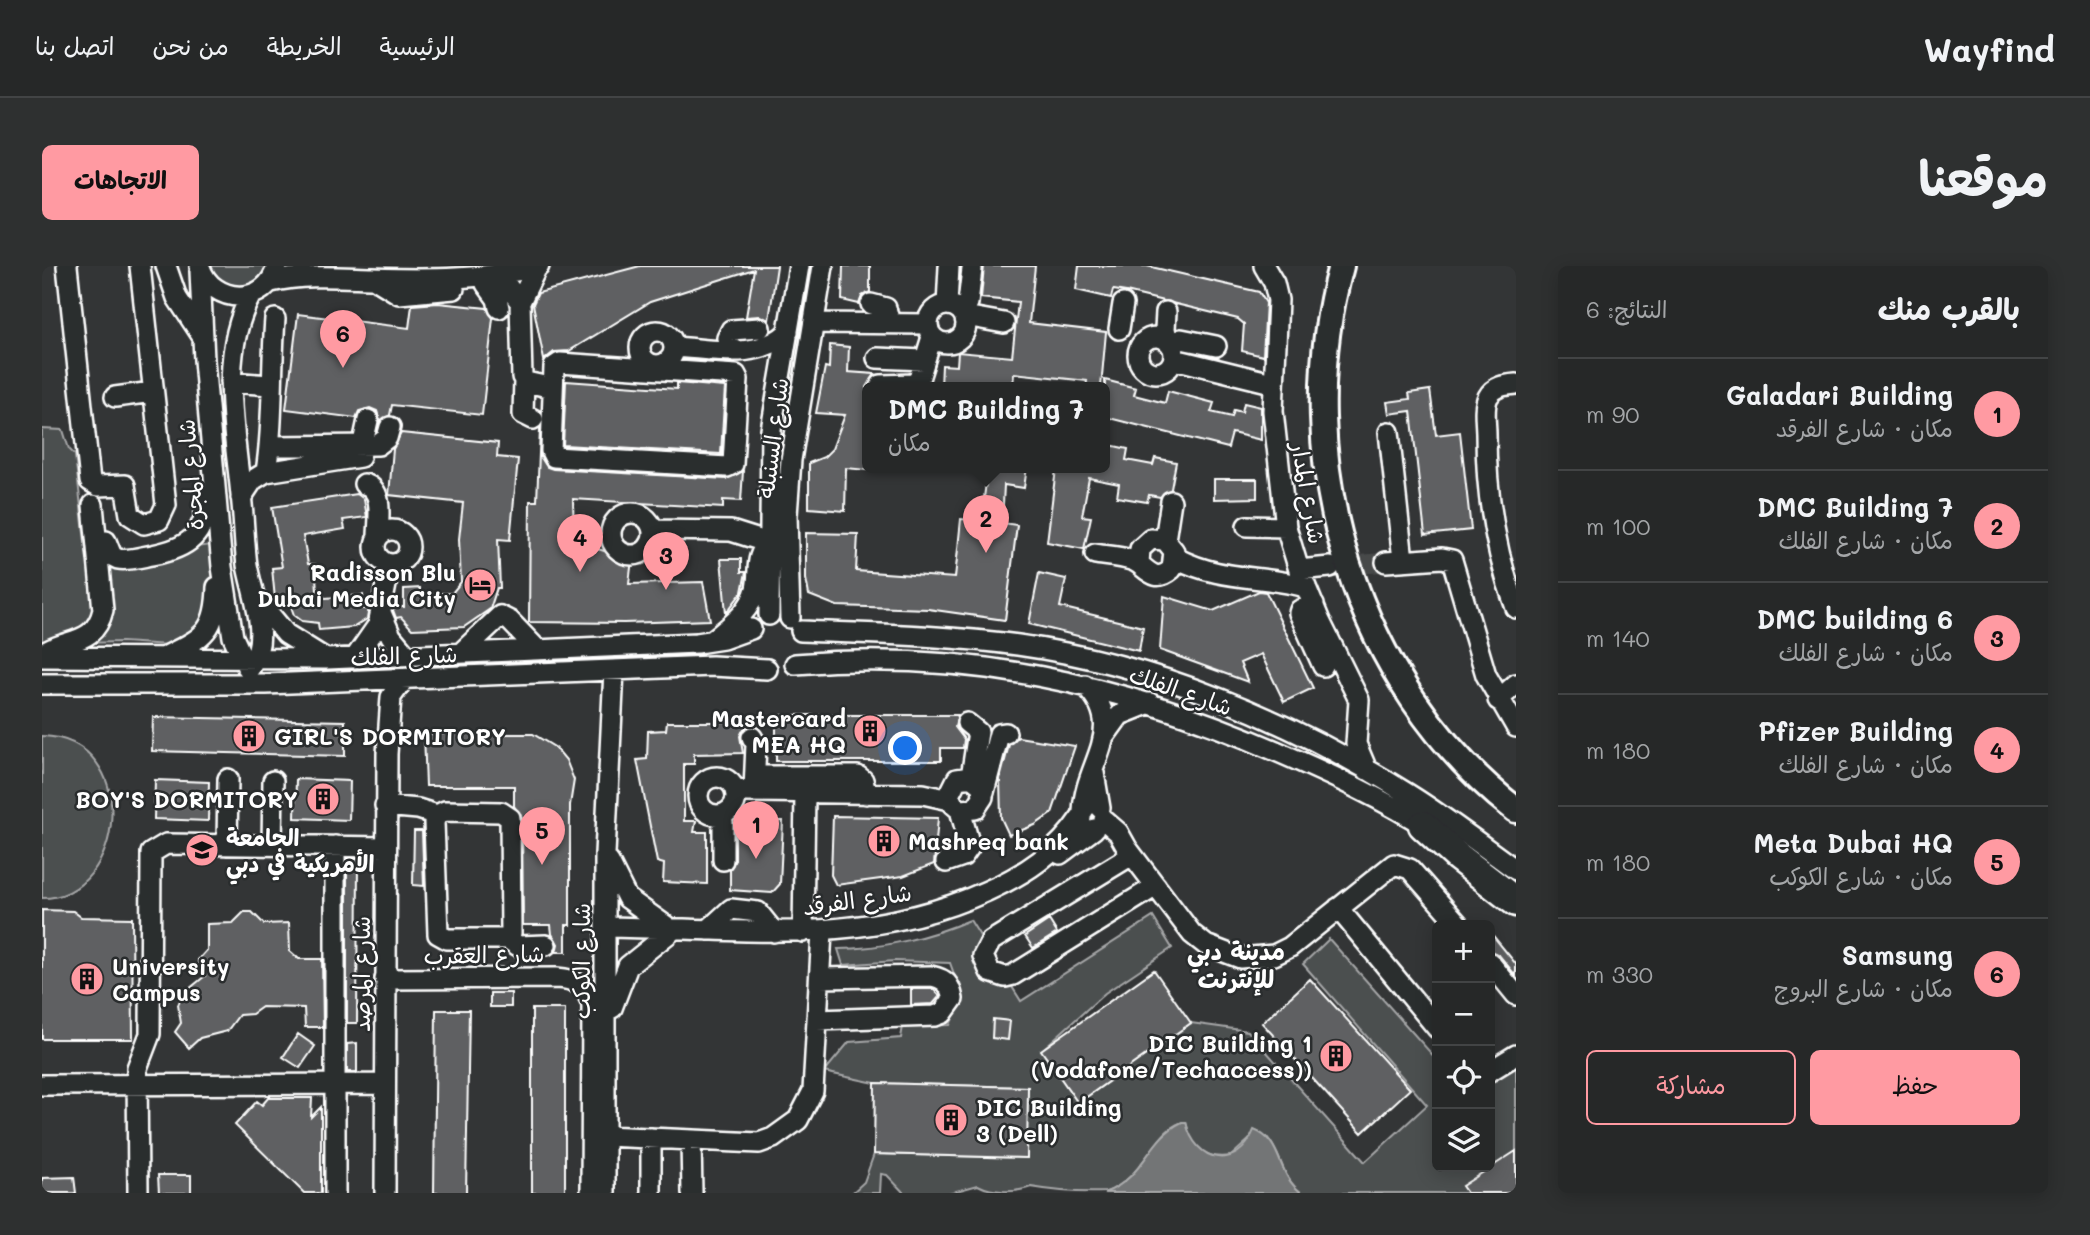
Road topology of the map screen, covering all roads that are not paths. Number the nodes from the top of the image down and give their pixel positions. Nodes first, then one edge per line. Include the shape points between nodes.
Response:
1 (67, 266) edge
2 (140, 266) edge
3 (166, 266) edge
4 (538, 266) edge
5 (799, 266) edge
6 (823, 266) edge
7 (1264, 266) edge
8 (1344, 266) edge
9 (200, 268) edge
10 (962, 268) edge
11 (274, 274) edge
12 (485, 281) junction
13 (251, 295) junction
14 (176, 297) junction
15 (520, 302) junction
16 (871, 304) dead end
17 (1123, 304) dead end
18 (499, 308) dead end
19 (960, 313) junction
20 (145, 315) junction
21 (275, 319) dead end
22 (814, 323) junction
23 (890, 323) junction
24 (1004, 326) dead end
25 (760, 328) dead end
26 (1119, 329) dead end
27 (930, 330) junction
28 (788, 332) junction
29 (202, 336) junction
30 (1216, 346) dead end
31 (674, 347) junction
32 (742, 350) junction
33 (877, 358) dead end
34 (925, 360) junction
35 (657, 368) junction
36 (781, 373) junction
37 (524, 380) junction
38 (231, 382) junction
39 (916, 382) edge
40 (1272, 383) junction
41 (1516, 384) edge
42 (270, 385) junction
43 (553, 388) junction
44 (153, 392) junction
45 (115, 397) dead end
46 (533, 419) dead end
47 (368, 420) dead end
48 (390, 427) dead end
49 (1389, 432) dead end
50 (364, 445) junction
51 (271, 446) junction
52 (237, 460) junction
53 (214, 461) junction
54 (266, 472) junction
55 (365, 484) dead end
56 (242, 498) junction
57 (1171, 501) dead end
58 (93, 505) dead end
59 (770, 512) junction
60 (1247, 526) dead end
61 (1286, 527) junction
62 (653, 530) dead end
63 (731, 531) junction
64 (377, 537) junction
65 (1165, 540) junction
66 (106, 541) dead end
67 (769, 543) junction
68 (1097, 552) dead end
69 (1176, 558) junction
70 (1140, 561) junction
71 (390, 565) junction
72 (222, 567) junction
73 (1330, 567) tunnel mouth
74 (1264, 579) junction
75 (1304, 581) junction
76 (252, 592) junction
77 (1516, 608) edge
78 (382, 615) junction
79 (769, 615) junction
80 (796, 624) junction
81 (751, 629) junction
82 (710, 642) junction
83 (536, 648) junction
84 (463, 651) junction
85 (406, 654) junction
86 (42, 656) edge
87 (164, 657) junction
88 (355, 658) junction
89 (327, 659) junction
90 (249, 663) junction
91 (795, 664) junction
92 (1323, 666) dead end
93 (767, 669) junction
94 (607, 670) junction
95 (404, 679) junction
96 (359, 681) junction
97 (42, 684) edge
98 (232, 684) junction
99 (266, 684) junction
100 (1516, 684) edge
101 (1085, 685) junction
102 (1498, 700) junction
103 (1152, 703) junction
104 (1358, 717) junction
105 (1516, 727) edge
106 (967, 730) dead end
107 (1003, 730) dead end
108 (1104, 738) junction
109 (1316, 743) junction
110 (756, 744) dead end
111 (387, 754) junction
112 (1367, 770) junction
113 (228, 779) dead end
114 (274, 781) dead end
115 (805, 793) junction
116 (966, 793) junction
117 (866, 794) junction
118 (741, 796) junction
119 (1516, 810) edge
120 (385, 812) junction
121 (435, 818) junction
122 (1093, 819) junction
123 (1423, 825) junction
124 (228, 845) junction
125 (272, 845) junction
126 (335, 846) junction
127 (385, 847) junction
128 (1130, 852) junction
129 (605, 854) junction
130 (717, 859) dead end
131 (946, 866) dead end
132 (1516, 870) edge
133 (1516, 885) edge
134 (1156, 886) junction
135 (1516, 902) edge
136 (1338, 908) junction
137 (1456, 920) edge
138 (673, 930) junction
139 (813, 932) junction
140 (606, 934) junction
141 (508, 939) junction
142 (546, 945) dead end
143 (1495, 969) edge
144 (820, 978) junction
145 (385, 979) junction
146 (1516, 995) edge
147 (817, 1020) junction
148 (1432, 1022) edge
149 (605, 1029) junction
150 (1514, 1056) edge
151 (1495, 1068) edge
152 (42, 1084) edge
153 (138, 1084) junction
154 (332, 1084) junction
155 (385, 1084) junction
156 (605, 1136) junction
157 (651, 1138) junction
158 (691, 1140) junction
159 (138, 1193) edge
160 (335, 1193) edge
161 (385, 1193) edge
162 (591, 1193) edge
163 (605, 1193) edge
164 (651, 1193) edge
165 (691, 1193) edge

1 - 44 street via 90,481 98,486 125,485 130,515 144,524 159,520 166,505
2 - 20 street
3 - 14 street
4 - 12 street
4 - 15 street
5 - 28 street, شارع السنبلة
6 - 22 street, شارع السنبلة
7 - 40 street, شارع المدار via 1278,300
8 - 119 main road via 1332,300 1323,359 1321,418 1329,489 1349,566 1379,642 1418,709 1468,769
9 - 13 street via 206,281 226,295
9 - 29 street, شارع المجرة
10 - 19 street via 968,303
11 - 12 street
11 - 13 street
12 - 15 street
12 - 18 street
13 - 38 street via 238,325
14 - 20 street via 156,299
14 - 29 street
15 - 37 street
16 - 23 street via 886,308
17 - 26 street
19 - 24 street
19 - 27 street via 936,308
19 - 27 street via 965,333 957,341 946,344
20 - 44 street
21 - 42 street
22 - 23 street
22 - 80 street, شارع السنبلة via 788,488 787,567
23 - 27 street
25 - 32 street via 731,330 727,338
27 - 34 street
28 - 32 street via 770,346
28 - 36 street, شارع السنبلة
29 - 53 street, شارع المجرة
30 - 40 street via 1166,336
31 - 32 street
31 - 35 street via 671,359
31 - 35 street via 670,337 660,331 645,335 639,350 643,360
32 - 36 street via 767,358
33 - 34 street
34 - 39 street
35 - 43 street via 559,363 554,367
35 - 43 street via 738,377 730,467 554,457
36 - 59 street, شارع السنبلة via 771,430
37 - 43 street
37 - 46 street via 523,414
38 - 42 street
38 - 52 street
40 - 61 street, شارع المدار
41 - 77 street via 1495,389 1488,398 1486,450 1496,539
42 - 51 street
44 - 45 street
47 - 50 street
48 - 50 street via 383,442
49 - 102 street via 1394,561 1452,560 1486,675
50 - 51 street
50 - 54 street via 355,460
51 - 54 street
52 - 54 street
52 - 56 street
53 - 66 street via 206,514 197,533 170,551 118,559
53 - 72 street, شارع المجرة
54 - 56 street via 253,480
55 - 64 street via 378,495
56 - 76 street
57 - 65 street
58 - 86 street via 101,620 82,640 50,649
59 - 63 street
59 - 67 street, شارع السنبلة
60 - 61 street
61 - 75 street, شارع المدار
62 - 63 street
63 - 67 street
64 - 71 street via 376,554
64 - 71 street via 394,530 408,540 406,558
65 - 69 street
65 - 70 street via 1151,539
67 - 79 street, شارع السنبلة
67 - 82 street via 758,559 751,603
68 - 70 street
69 - 70 street via 1172,569 1161,576
69 - 74 street via 1209,572
71 - 78 street
72 - 87 street via 211,627 200,639
72 - 90 street, شارع المجرة via 233,637
73 - 75 street
74 - 75 street
74 - 75 street
75 - 92 street via 1299,611
75 - 104 street, شارع المدار via 1359,700
76 - 89 street via 286,634
76 - 90 street via 261,632
78 - 85 street
78 - 88 street
79 - 80 street
79 - 81 street
80 - 91 street via 804,645
80 - 109 street, شارع الفلك via 1019,645 1065,654 1201,692
81 - 82 street, شارع الفلك
81 - 93 street via 750,654
82 - 83 street, شارع الفلك
83 - 84 street, شارع الفلك
83 - 84 street via 500,616
84 - 85 street, شارع الفلك
85 - 88 street, شارع الفلك
86 - 87 street, شارع الفلك
87 - 90 street, شارع الفلك
88 - 89 street, شارع الفلك
89 - 90 street, شارع الفلك
90 - 98 street
90 - 99 street
91 - 93 street via 782,670
91 - 101 street, شارع الفلك via 916,660 1014,670
93 - 94 street, شارع الفلك via 723,665
94 - 95 street, شارع الفلك
94 - 129 street, شارع الكوكب
95 - 96 street, شارع الفلك
95 - 111 street, شارع المرصد via 391,697
96 - 99 street, شارع الفلك
96 - 111 street, شارع المرصد via 379,706
97 - 98 street, شارع الفلك
98 - 99 street, شارع الفلك
100 - 102 street
101 - 103 street, شارع الفلك
101 - 108 street via 1103,710
102 - 105 street
103 - 108 street via 1120,715
103 - 123 street, شارع الفلك via 1305,764
104 - 109 street via 1341,737
104 - 112 street, شارع المدار via 1356,744
106 - 116 street via 978,732
107 - 116 street
108 - 122 street via 1094,769
109 - 112 street, شارع الفلك
110 - 118 street
111 - 120 street, شارع المرصد
112 - 132 street, شارع الفلك via 1441,815
113 - 124 street
114 - 125 street
115 - 117 street
115 - 118 street
115 - 139 street
116 - 117 street
116 - 131 street via 970,846
117 - 118 street via 858,776
118 - 130 street
120 - 121 street
120 - 127 street, شارع المرصد
121 - 141 street via 438,934 443,939
121 - 141 street via 444,811 501,812 510,818
122 - 128 street
122 - 139 street, شارع الفرقد via 1068,850 942,909 872,926
123 - 133 street, شارع الفلك
123 - 135 highway
124 - 125 street
124 - 153 street via 166,844 151,853 150,1034 139,1062
125 - 126 street
126 - 127 street
126 - 154 street
127 - 145 street, شارع المرصد
128 - 134 street
128 - 134 street via 992,941 984,956 990,972 1013,975
129 - 138 street via 627,898
129 - 140 street, شارع الكوكب
134 - 136 street via 1192,934 1206,946 1240,958 1274,955 1290,947
136 - 137 street via 1389,866 1400,863 1443,897
136 - 148 street
138 - 139 street, شارع الفرقد
138 - 140 street, شارع الفرقد
138 - 149 street via 628,966
139 - 144 street
140 - 149 street, شارع الكوكب
141 - 142 street via 518,946
143 - 146 street
144 - 147 street
144 - 147 street via 931,976 951,987 953,999 950,1007 935,1016
145 - 155 street, شارع المرصد
145 - 162 street, شارع العقرب via 557,978 580,984 592,1005
147 - 158 street via 813,1091 798,1120 759,1143
149 - 156 street, شارع الكوكب
150 - 151 street
152 - 153 street
153 - 154 street
153 - 159 street
154 - 155 street
154 - 160 street
155 - 161 street, شارع المرصد
156 - 157 street
156 - 163 street, شارع الكوكب
157 - 158 street
157 - 164 street
158 - 165 street

